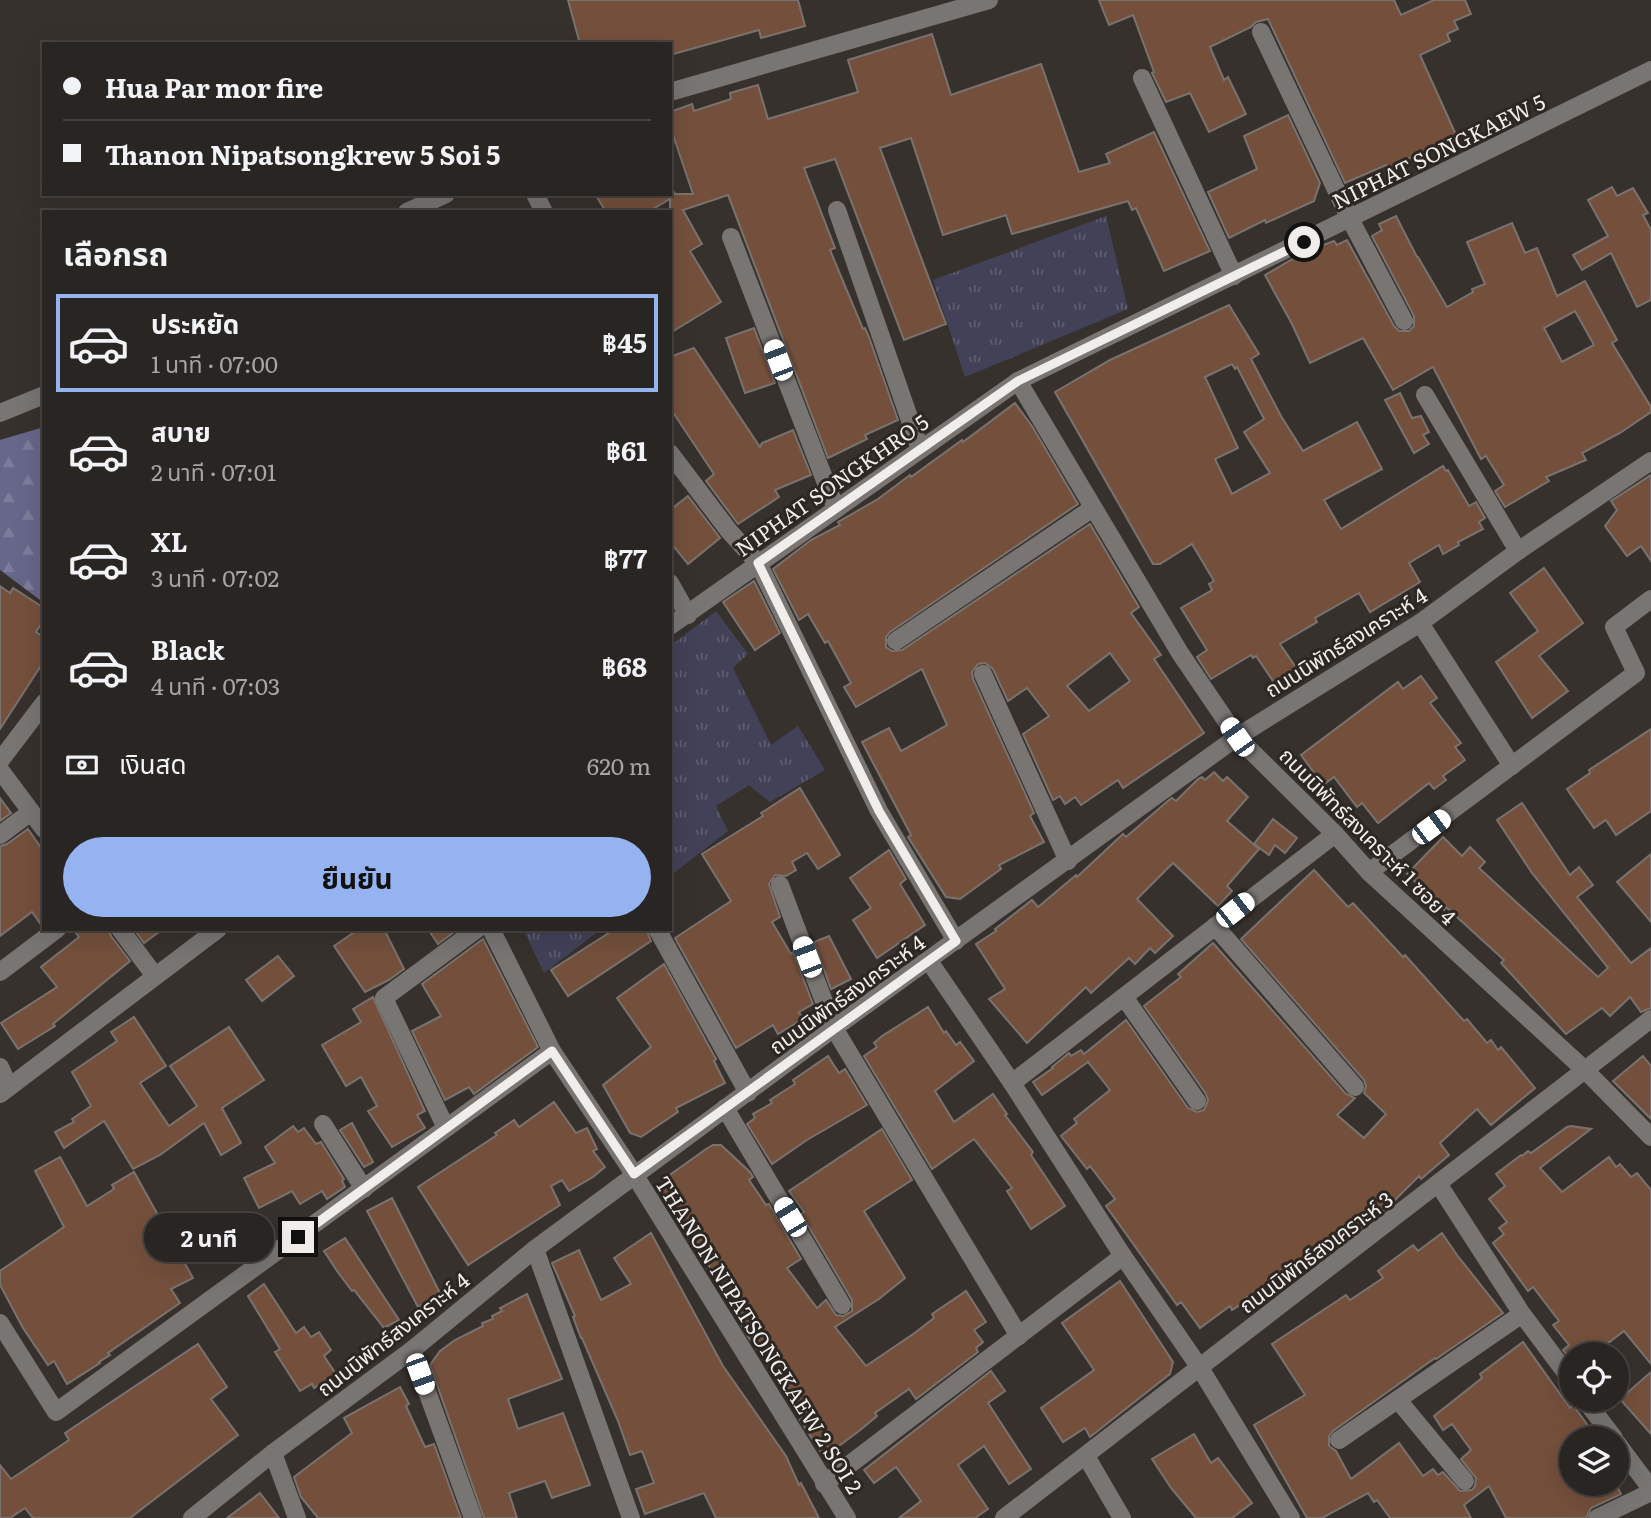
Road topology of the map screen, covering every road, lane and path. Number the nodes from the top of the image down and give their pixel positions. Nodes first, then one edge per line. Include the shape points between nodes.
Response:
1 (989, 0) edge
2 (1261, 32) dead end
3 (1651, 71) edge
4 (1142, 78) dead end
5 (672, 91) edge
6 (442, 196) edge
7 (411, 210) edge
8 (837, 210) dead end
9 (1350, 219) junction
10 (731, 237) dead end
11 (1234, 276) junction
12 (1404, 321) dead end
13 (1018, 381) junction
14 (1425, 395) dead end
15 (42, 396) edge
16 (0, 413) edge
17 (920, 449) junction
18 (672, 456) edge
19 (1648, 468) edge
20 (1093, 508) junction
21 (836, 509) junction
22 (1518, 551) junction
23 (758, 563) junction
24 (672, 587) edge
25 (1651, 599) edge
26 (688, 615) junction
27 (1420, 623) junction
28 (672, 625) edge
29 (896, 641) dead end
30 (983, 674) dead end
31 (42, 707) edge
32 (1237, 737) junction
33 (0, 761) edge
34 (1512, 766) junction
35 (0, 771) edge
36 (30, 812) junction
37 (42, 827) edge
38 (1335, 834) junction
39 (0, 835) edge
40 (1068, 861) junction
41 (1370, 872) junction
42 (780, 884) dead end
43 (1215, 926) junction
44 (54, 931) edge
45 (121, 931) edge
46 (215, 931) edge
47 (474, 931) edge
48 (492, 931) edge
49 (658, 931) edge
50 (956, 941) junction
51 (929, 961) junction
52 (0, 972) edge
53 (155, 976) junction
54 (1124, 997) junction
55 (1651, 1019) edge
56 (834, 1028) junction
57 (552, 1051) junction
58 (0, 1067) edge
59 (1586, 1071) junction
60 (1012, 1083) junction
61 (1355, 1087) dead end
62 (4, 1090) edge
63 (748, 1093) junction
64 (1197, 1101) dead end
65 (725, 1108) junction
66 (323, 1124) dead end
67 (446, 1129) junction
68 (1651, 1136) edge
69 (634, 1174) junction
70 (1439, 1185) junction
71 (363, 1189) junction
72 (535, 1249) junction
73 (1123, 1256) junction
74 (842, 1305) dead end
75 (1522, 1314) junction
76 (0, 1323) edge
77 (1019, 1336) junction
78 (412, 1350) junction
79 (1559, 1364) edge
80 (1200, 1368) junction
81 (1398, 1399) junction
82 (1594, 1412) edge
83 (1605, 1426) edge
84 (1339, 1440) dead end
85 (273, 1453) junction
86 (1086, 1456) junction
87 (1629, 1460) edge
88 (1465, 1481) dead end
89 (824, 1484) junction
90 (1651, 1491) edge
91 (192, 1518) edge
92 (297, 1518) edge
93 (473, 1518) edge
94 (631, 1518) edge
95 (847, 1518) edge
96 (1004, 1518) edge
97 (1122, 1518) edge
98 (1291, 1518) edge
99 (1597, 1518) edge

1 - 5 street
2 - 9 street
3 - 9 street, NIPHAT SONGKAEW 5
4 - 11 street
6 - 7 street
8 - 17 street
9 - 11 street, NIPHAT SONGKAEW 5
9 - 12 street
10 - 21 street
11 - 13 street, NIPHAT SONGKAEW 5
13 - 17 street, NIPHAT SONGKHRO 5
13 - 20 street, ถนนนิพัทธ์สงเคราะห์ 1 ซอย 4
14 - 22 street
15 - 16 street
17 - 21 street, NIPHAT SONGKHRO 5
18 - 23 street
19 - 22 street, ถนนนิพัทธ์สงเคราะห์ 4
20 - 29 street
20 - 32 street, ถนนนิพัทธ์สงเคราะห์ 1 ซอย 4 via 1180,653
21 - 23 street, NIPHAT SONGKHRO 5
22 - 27 street, ถนนนิพัทธ์สงเคราะห์ 4
23 - 26 street, NIPHAT SONGKHRO 5
23 - 50 street via 879,811
24 - 26 street
25 - 34 street via 1614,627 1636,673
26 - 28 street, NIPHAT SONGKHRO 5
27 - 32 street, ถนนนิพัทธ์สงเคราะห์ 4
27 - 34 street
30 - 40 street
31 - 33 street
32 - 38 street, ถนนนิพัทธ์สงเคราะห์ 1 ซอย 4
32 - 40 street, ถนนนิพัทธ์สงเคราะห์ 4
34 - 41 street
35 - 36 street
36 - 37 street
36 - 39 street
38 - 41 street, ถนนนิพัทธ์สงเคราะห์ 1 ซอย 4
38 - 43 street
40 - 50 street, ถนนนิพัทธ์สงเคราะห์ 4
41 - 59 street, ถนนนิพัทธ์สงเคราะห์ 1 ซอย 4
42 - 56 street
43 - 54 street
43 - 61 street
44 - 52 street
45 - 53 street
46 - 53 street
47 - 67 street via 384,998
48 - 57 street, THANON NIPATSONGKAEW 2 SOI 2
49 - 63 street
50 - 51 street, ถนนนิพัทธ์สงเคราะห์ 4
51 - 56 street, ถนนนิพัทธ์สงเคราะห์ 4
51 - 60 street
53 - 62 street
54 - 60 street
54 - 64 street
55 - 59 street, ถนนนิพัทธ์สงเคราะห์ 3
56 - 63 street, ถนนนิพัทธ์สงเคราะห์ 4
56 - 77 street
57 - 67 street
57 - 69 street, THANON NIPATSONGKAEW 2 SOI 2
58 - 62 street
59 - 68 street, ถนนนิพัทธ์สงเคราะห์ 1 ซอย 4
59 - 70 street, ถนนนิพัทธ์สงเคราะห์ 3
60 - 73 street
63 - 65 street, ถนนนิพัทธ์สงเคราะห์ 4
65 - 69 street, ถนนนิพัทธ์สงเคราะห์ 4
65 - 74 street
66 - 71 street
67 - 71 street
69 - 72 street, ถนนนิพัทธ์สงเคราะห์ 4
69 - 89 street, THANON NIPATSONGKAEW 2 SOI 2
70 - 75 street
70 - 80 street, ถนนนิพัทธ์สงเคราะห์ 3
71 - 76 street via 56,1412
72 - 78 street, ถนนนิพัทธ์สงเคราะห์ 4
72 - 94 street
73 - 77 street
73 - 80 street
75 - 79 street
75 - 81 street
77 - 89 street
78 - 85 street, ถนนนิพัทธ์สงเคราะห์ 4
78 - 93 street
80 - 86 street, ถนนนิพัทธ์สงเคราะห์ 3
80 - 98 street
81 - 84 street
81 - 88 street
82 - 83 street
85 - 91 street, ถนนนิพัทธ์สงเคราะห์ 4
85 - 92 street
86 - 96 street, ถนนนิพัทธ์สงเคราะห์ 3
86 - 97 street
87 - 90 street
89 - 95 street, THANON NIPATSONGKAEW 2 SOI 2
90 - 99 street

